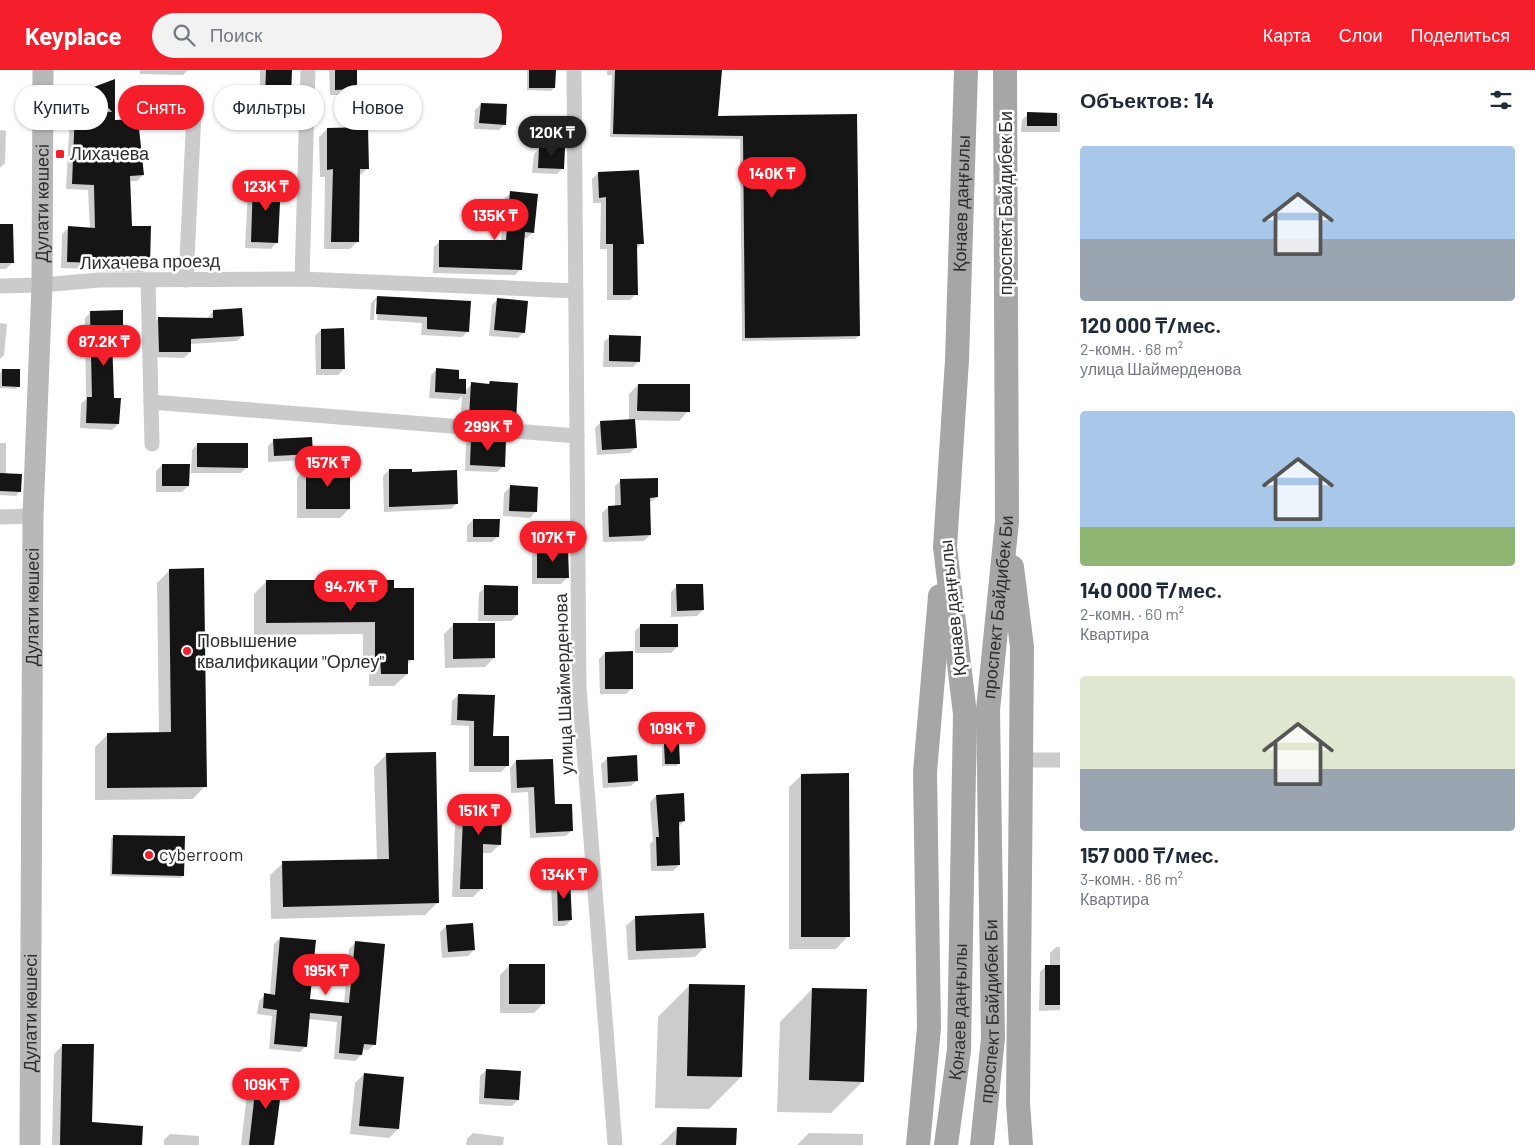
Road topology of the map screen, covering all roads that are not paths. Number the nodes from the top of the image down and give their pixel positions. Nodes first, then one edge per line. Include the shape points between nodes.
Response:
1 (43, 70) edge
2 (308, 70) edge
3 (574, 70) edge
4 (966, 70) edge
5 (1005, 70) edge
6 (193, 130) edge
7 (302, 279) junction
8 (148, 280) junction
9 (186, 280) junction
10 (42, 285) junction
11 (0, 286) edge
12 (576, 291) junction
13 (151, 402) junction
14 (577, 436) junction
15 (152, 444) dead end
16 (33, 516) junction
17 (0, 517) edge
18 (1007, 521) junction
19 (945, 547) junction
20 (1022, 760) junction
21 (1060, 760) edge
22 (30, 1145) edge
23 (615, 1145) edge
24 (918, 1145) edge
25 (946, 1145) edge
26 (982, 1145) edge
27 (1020, 1145) edge

1 - 10 main road, Дулати көшесі
2 - 7 street
3 - 12 street, улица Шаймерденова
4 - 19 main road, Қонаев даңғылы via 956,360
5 - 18 main road, проспект Байдибек Би
6 - 9 street
7 - 9 street, Лихачева проезд
7 - 12 street, Лихачева проезд
8 - 9 street, Лихачева проезд
8 - 10 street, Лихачева проезд
8 - 13 street
10 - 11 street, Лихачева проезд
10 - 16 main road, Дулати көшесі
12 - 14 street, улица Шаймерденова
13 - 14 street
13 - 15 street
14 - 23 street, улица Шаймерденова via 579,687
16 - 17 street
16 - 22 main road, Дулати көшесі
18 - 20 main road via 1022,647
18 - 26 main road, проспект Байдибек Би via 988,710 993,1038
19 - 24 main road via 925,772 929,1028
19 - 25 main road, Қонаев даңғылы via 965,714 959,1050
20 - 21 street
20 - 27 main road

